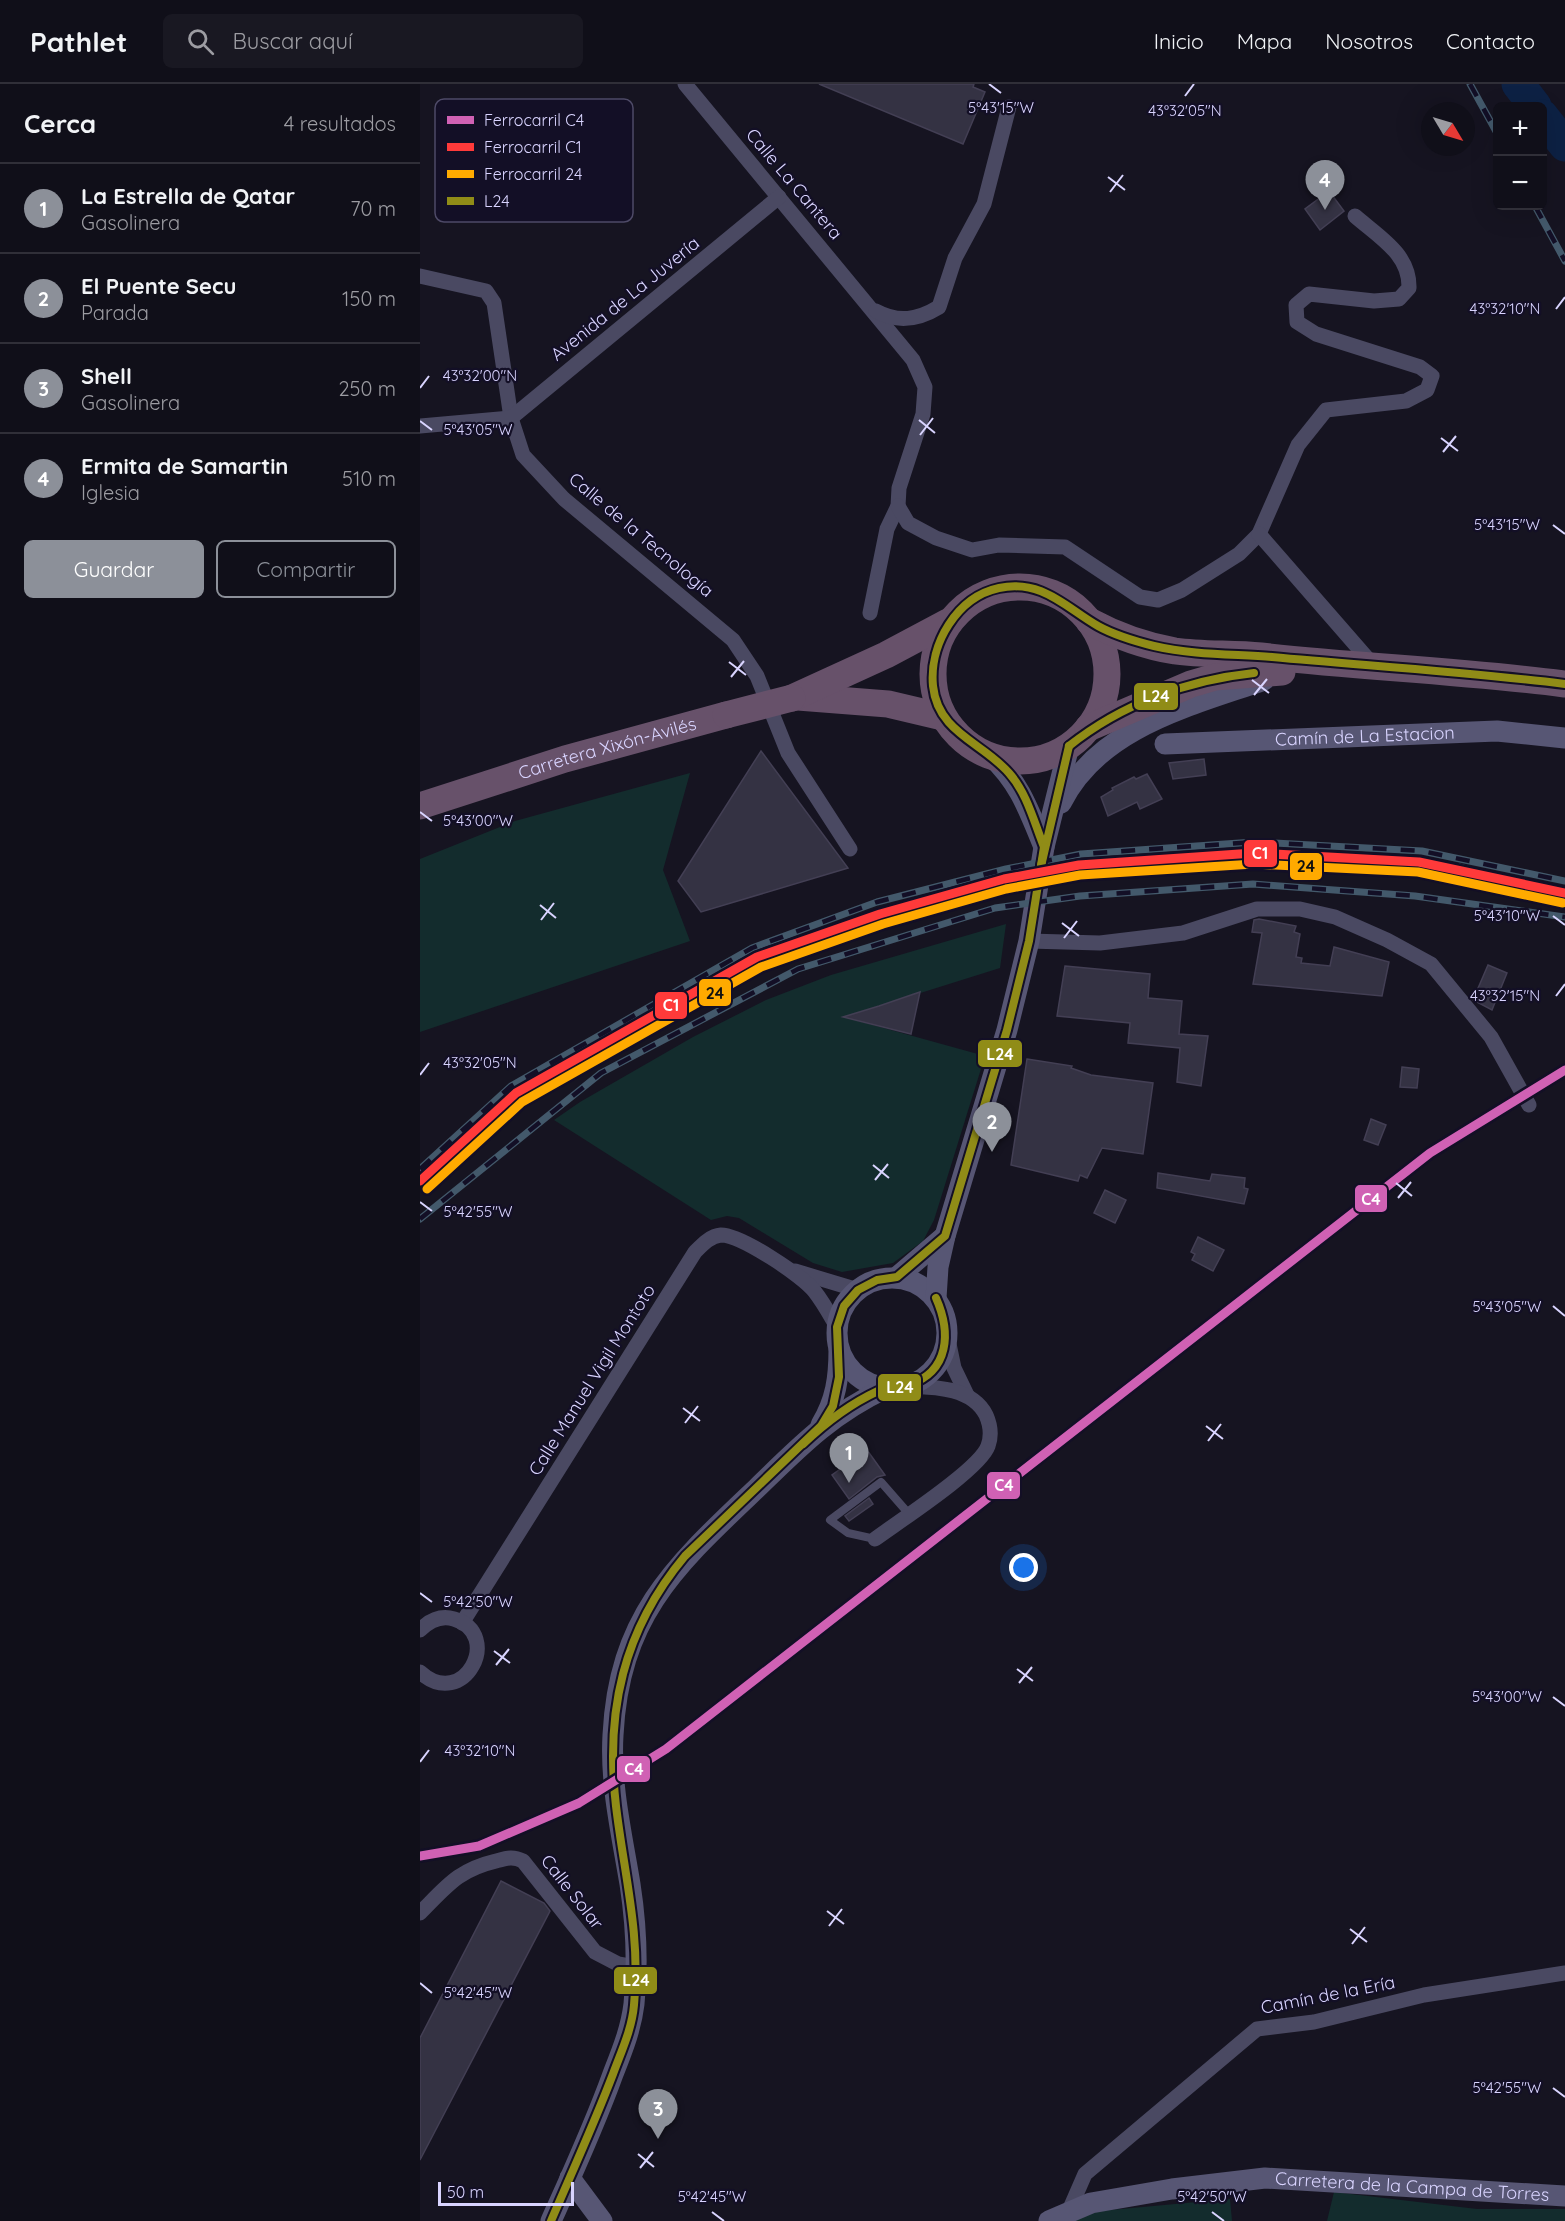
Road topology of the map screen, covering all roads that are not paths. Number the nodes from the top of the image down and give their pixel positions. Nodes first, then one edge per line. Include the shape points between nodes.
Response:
1 (685, 84) edge
2 (1009, 107) dead end
3 (779, 197) junction
4 (1355, 216) dead end
5 (420, 276) edge
6 (873, 309) junction
7 (511, 418) junction
8 (420, 426) edge
9 (898, 506) junction
10 (1259, 534) junction
11 (870, 613) dead end
12 (1089, 621) junction
13 (948, 622) junction
14 (1376, 668) junction
15 (1289, 671) junction
16 (1565, 684) edge
17 (795, 697) junction
18 (943, 717) junction
19 (1079, 737) junction
20 (1565, 738) edge
21 (1165, 744) dead end
22 (991, 756) junction
23 (420, 806) edge
24 (1049, 825) junction
25 (1044, 847) junction
26 (850, 849) dead end
27 (1029, 941) junction
28 (1528, 1105) dead end
29 (945, 1236) junction
30 (792, 1271) junction
31 (897, 1277) junction
32 (858, 1290) junction
33 (936, 1298) junction
34 (837, 1327) junction
35 (948, 1339) junction
36 (839, 1348) junction
37 (908, 1386) junction
38 (886, 1388) junction
39 (967, 1395) junction
40 (821, 1426) junction
41 (909, 1514) junction
42 (875, 1539) joint
43 (462, 1623) junction
44 (420, 1630) edge
45 (420, 1672) edge
46 (420, 1913) edge
47 (636, 1967) junction
48 (1565, 1972) edge
49 (570, 2178) junction
50 (1565, 2196) edge
51 (1058, 2217) edge
52 (554, 2220) edge
53 (602, 2221) edge

1 - 3 street, Calle La Cantera
2 - 6 street via 984,204 955,258 939,307 911,320 889,318
3 - 6 street, Calle La Cantera
3 - 7 street, Avenida de La Juvería
4 - 10 street via 1404,259 1410,273 1409,288 1399,299 1374,301 1309,294 1296,305 1297,322 1316,334 1420,367 1432,376 1427,390 1406,401 1326,410 1298,445
5 - 7 street, Calle de la Tecnología via 486,291 494,303
6 - 9 street, Calle La Cantera via 913,360 925,387 923,414 899,488
7 - 8 street
7 - 26 street, Calle de la Tecnología via 523,455 564,499 725,631 757,676 788,753
9 - 10 street via 908,523 972,550 999,545 1065,547 1140,597 1158,600 1182,590 1239,554
9 - 11 street, Calle La Cantera via 887,529
10 - 14 street
12 - 13 highway via 1060,596 1030,586 998,588 968,601
12 - 14 highway via 1111,633 1175,651
12 - 19 highway via 1104,648 1107,680 1101,707
13 - 17 highway, Carretera Xixón-Avilés
13 - 18 highway via 936,652 933,687
14 - 15 highway
14 - 16 highway via 1470,672
15 - 19 highway via 1207,680
15 - 24 street via 1196,701 1137,728 1102,752 1070,785
17 - 18 highway, Carretera Xixón-Avilés via 888,704
17 - 23 highway, Carretera Xixón-Avilés, bridge via 565,759
18 - 22 highway via 966,743
19 - 22 highway via 1044,759
19 - 24 street
20 - 21 street, Camín de La Estacion via 1497,731
22 - 25 street via 1010,773 1024,797
24 - 25 street
25 - 27 street
27 - 28 street via 1100,943 1183,933 1257,909 1300,909 1335,917 1431,964 1491,1036
27 - 29 street via 1004,1041
29 - 31 street
29 - 33 street
30 - 32 street, Calle Manuel Vigil Montoto
30 - 34 street, Calle Manuel Vigil Montoto via 814,1291
30 - 43 street, Calle Manuel Vigil Montoto via 734,1237 719,1235 695,1252
31 - 32 street via 877,1280
31 - 33 street via 919,1284
32 - 34 street via 844,1306
33 - 35 street via 946,1318
34 - 36 street
35 - 37 street via 941,1360 927,1376
35 - 39 street via 954,1368
36 - 38 street via 849,1368 866,1382
36 - 40 street via 833,1406
37 - 38 street
37 - 39 street
38 - 40 street
39 - 41 street via 983,1408 991,1425 988,1447 975,1465
40 - 47 street via 686,1556 642,1618 624,1664 613,1736 616,1806 630,1887
41 - 42 street
41 - 42 lane via 881,1482 830,1520 848,1533
43 - 44 street via 441,1618
43 - 45 street via 478,1648 473,1668 457,1681 447,1683
46 - 47 street, Calle Solar via 456,1877 473,1866 514,1856 523,1860 595,1952 618,1964
47 - 49 street via 631,2026
48 - 51 street, Camín de la Ería via 1424,1995 1314,2022 1257,2030 1085,2174
49 - 52 street
49 - 53 street
50 - 51 street, Carretera de la Campa de Torres via 1265,2178 1103,2201

